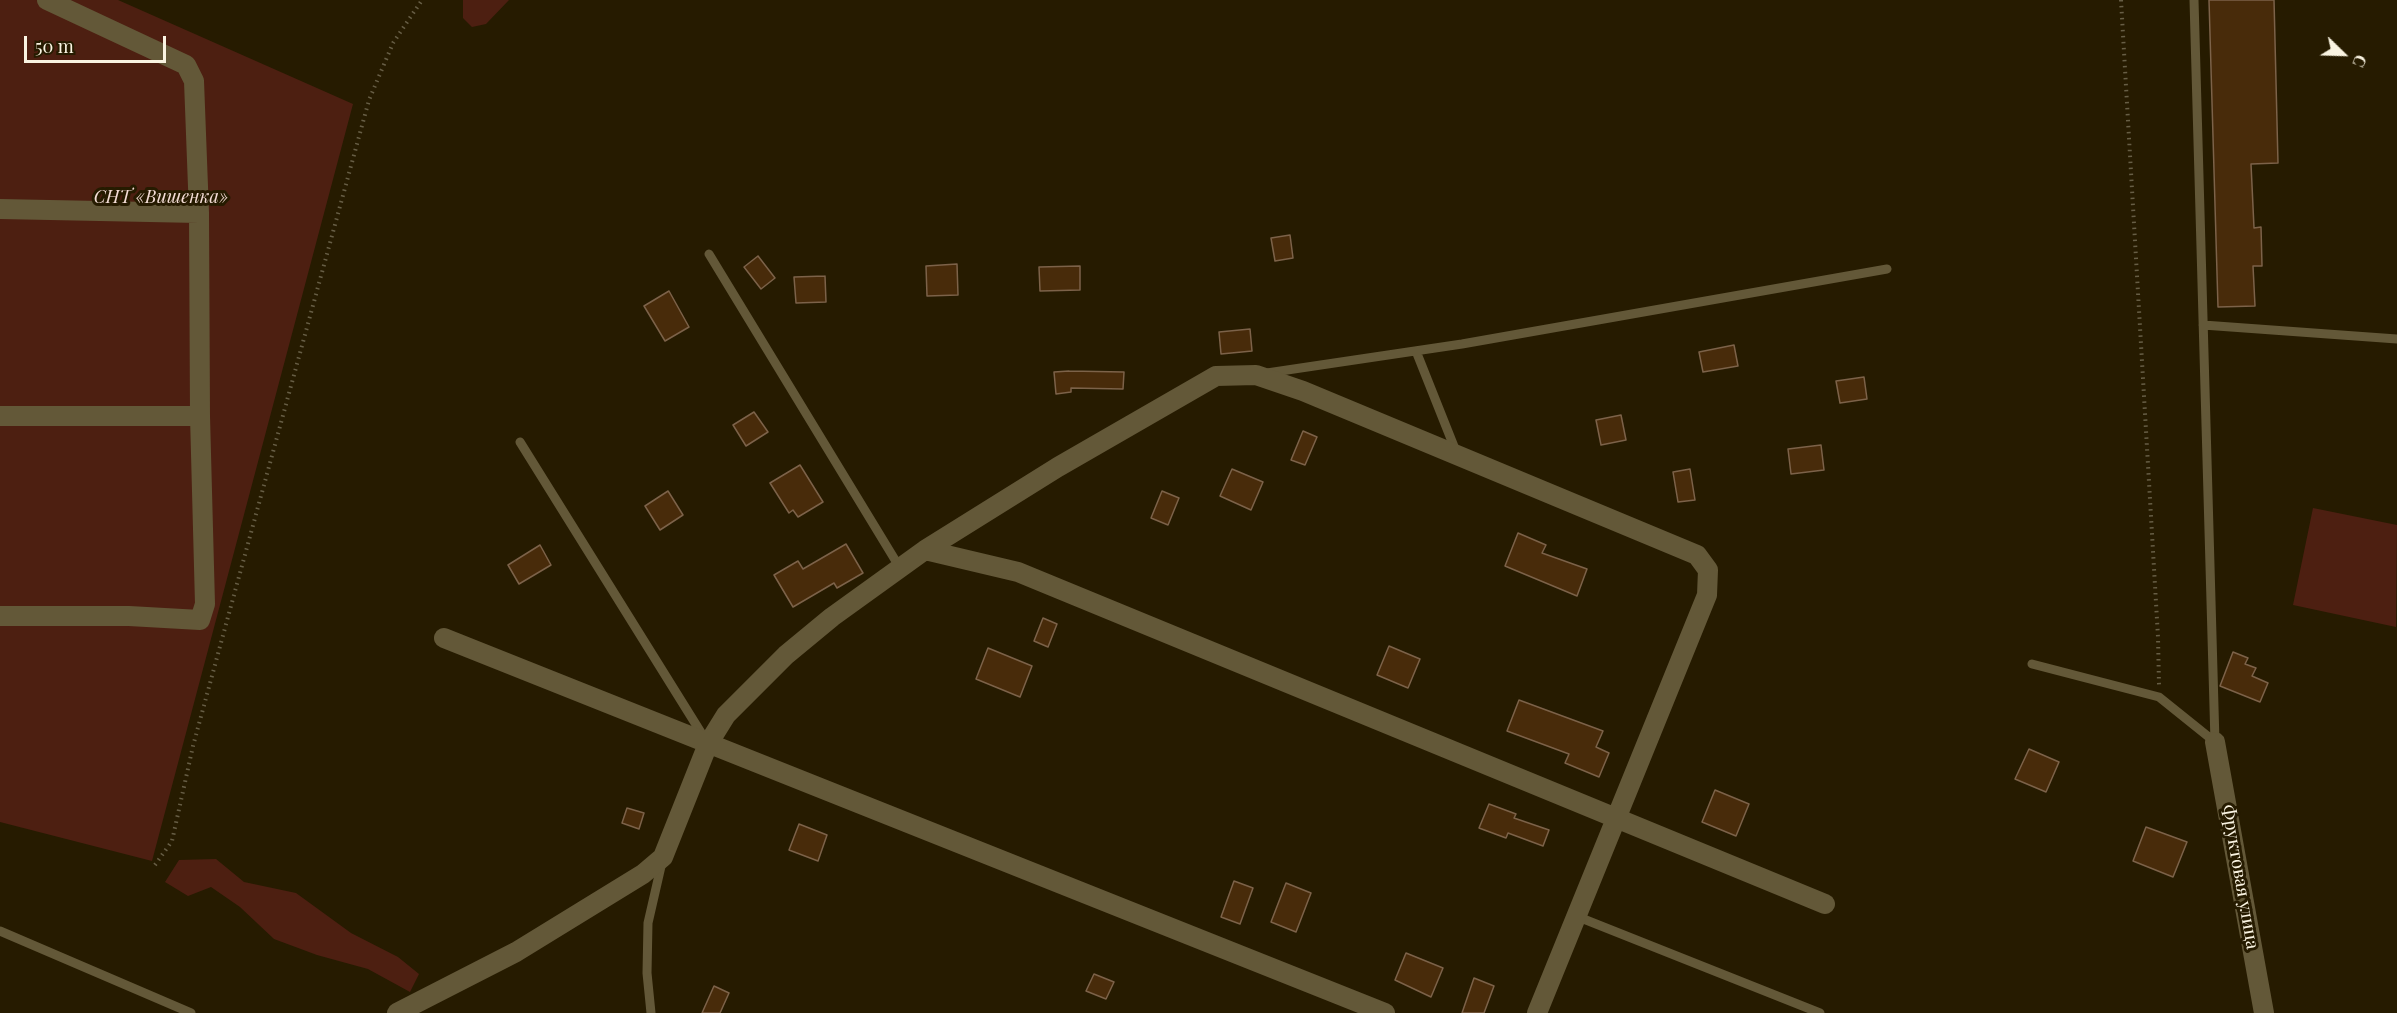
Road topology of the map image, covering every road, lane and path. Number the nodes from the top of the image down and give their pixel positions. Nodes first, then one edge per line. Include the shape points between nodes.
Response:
1 (47, 0) edge
2 (422, 0) edge
3 (2121, 0) edge
4 (2194, 0) edge
5 (0, 209) edge
6 (199, 213) junction
7 (709, 254) dead end
8 (1887, 269) dead end
9 (2203, 325) junction
10 (2397, 339) edge
11 (1416, 351) junction
12 (1256, 375) junction
13 (0, 416) edge
14 (200, 416) junction
15 (520, 442) dead end
16 (1457, 455) junction
17 (925, 550) junction
18 (900, 568) junction
19 (0, 616) edge
20 (444, 638) dead end
21 (2032, 664) dead end
22 (2159, 697) junction
23 (2215, 742) junction
24 (708, 744) junction
25 (1617, 817) junction
26 (663, 856) junction
27 (155, 865) dead end
28 (1826, 904) dead end
29 (1576, 916) junction
30 (0, 931) edge
31 (191, 1013) edge
32 (397, 1013) edge
33 (651, 1013) edge
34 (1385, 1013) edge
35 (1537, 1013) edge
36 (1820, 1013) edge
37 (2264, 1013) edge

1 - 6 street via 186,65 194,81
2 - 27 path via 393,43 369,100 222,639 172,841
3 - 22 path
4 - 9 lane
5 - 6 street
6 - 14 street
7 - 18 lane
8 - 11 lane
9 - 10 lane
9 - 23 lane
11 - 12 lane
11 - 16 lane
12 - 16 street
12 - 17 street via 1216,376
13 - 14 street
14 - 19 street via 205,604 200,620
15 - 24 lane
16 - 25 street via 1697,555 1708,570 1707,595
17 - 18 street
17 - 25 street via 1018,572
18 - 24 street via 786,655 726,715
20 - 24 street
21 - 22 lane
22 - 23 lane
23 - 37 street, Фруктовая улица
24 - 26 street
24 - 34 street
25 - 28 street
25 - 29 street
26 - 32 street via 643,874 516,952
26 - 33 lane via 648,922
29 - 35 street
29 - 36 lane
30 - 31 lane

